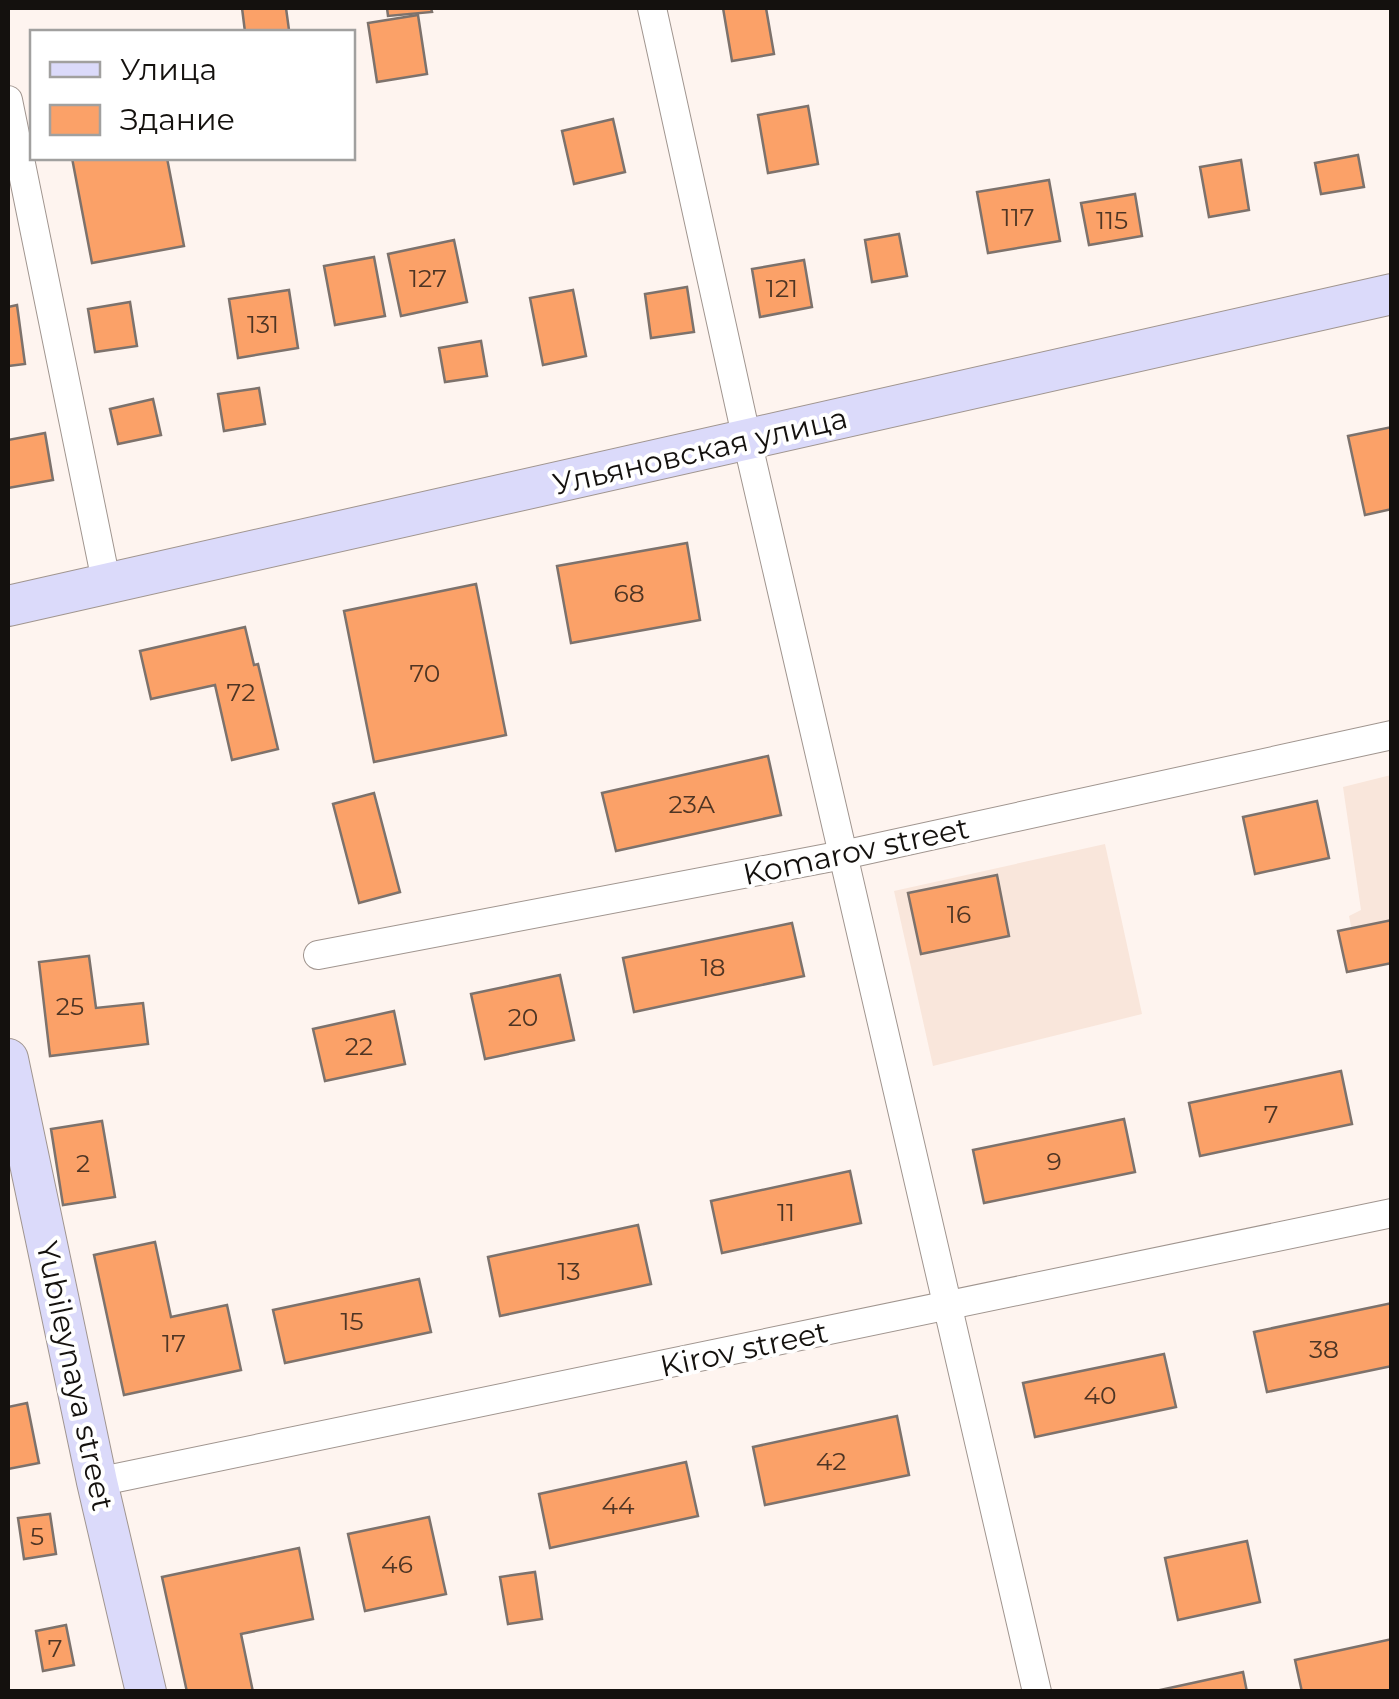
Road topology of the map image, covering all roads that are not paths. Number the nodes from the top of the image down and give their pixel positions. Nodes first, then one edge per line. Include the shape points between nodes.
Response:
1 (652, 8) edge
2 (8, 100) edge
3 (1392, 294) edge
4 (747, 440) junction
5 (107, 586) junction
6 (8, 606) edge
7 (1392, 734) edge
8 (843, 856) junction
9 (318, 955) dead end
10 (8, 1059) edge
11 (1392, 1212) edge
12 (950, 1306) junction
13 (97, 1482) junction
14 (146, 1692) edge
15 (1037, 1692) edge

1 - 4 street
2 - 5 street
3 - 4 street, Ульяновская улица
4 - 5 street, Ульяновская улица
4 - 8 street
5 - 6 street, Ульяновская улица
7 - 8 street, Komarov street
8 - 9 street, Komarov street
8 - 12 street
10 - 13 street, Yubileynaya street
11 - 12 street, Kirov street
12 - 13 street, Kirov street
12 - 15 street
13 - 14 street, Yubileynaya street

